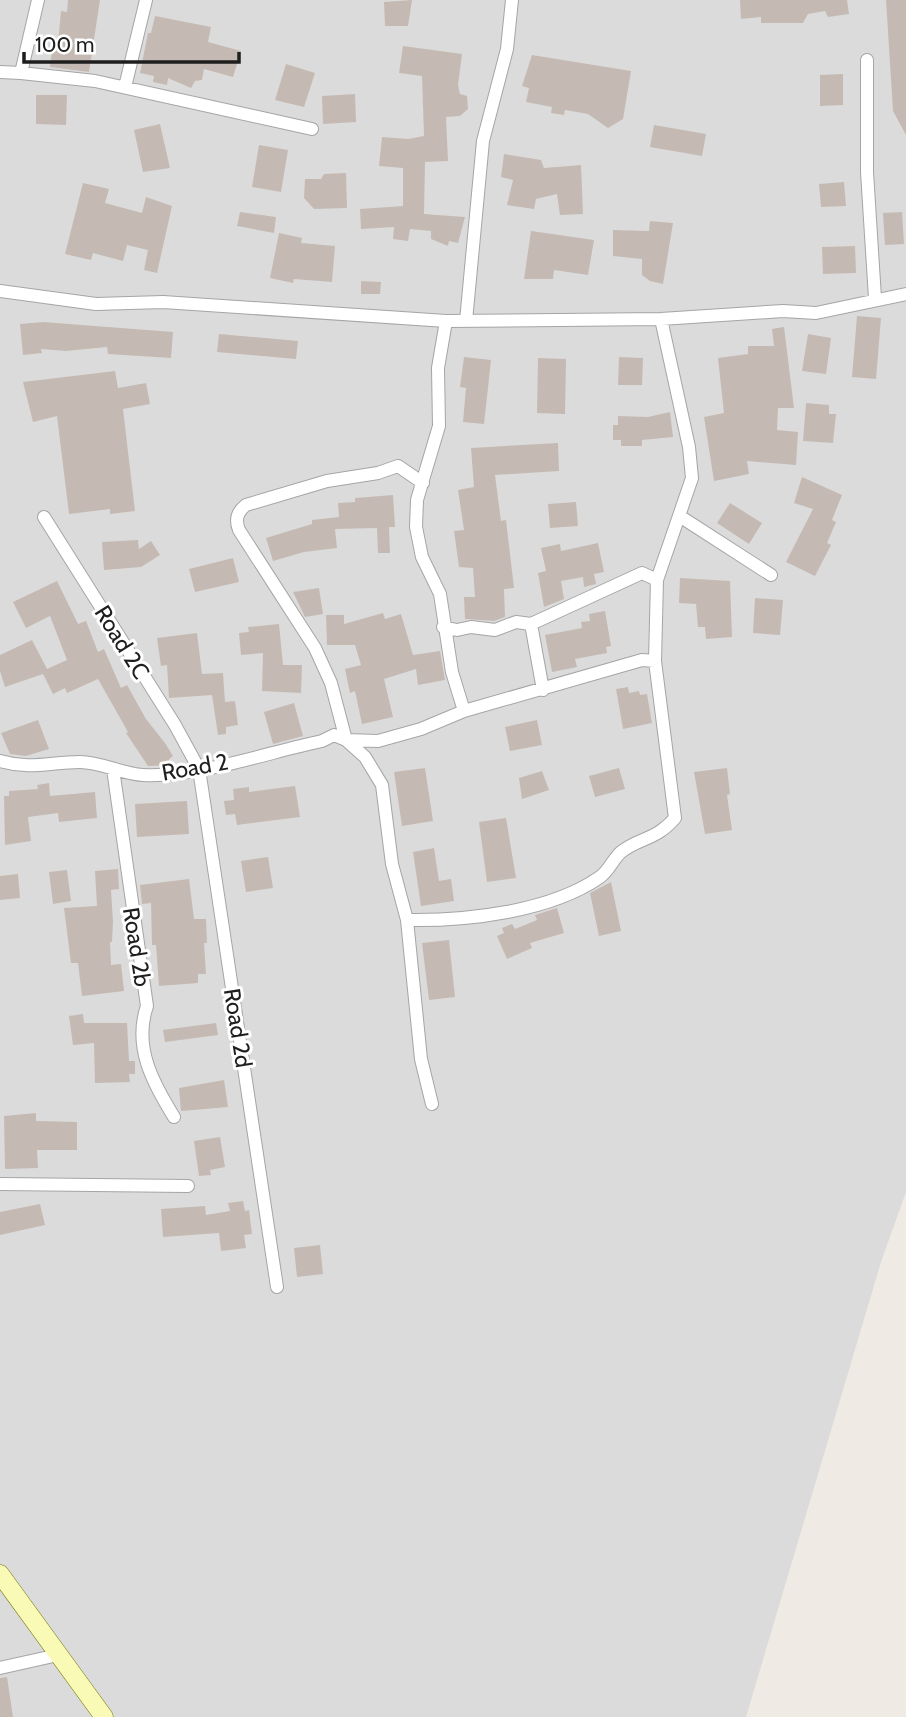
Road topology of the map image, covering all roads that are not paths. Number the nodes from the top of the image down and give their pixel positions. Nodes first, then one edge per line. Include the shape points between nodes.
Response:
1 (38, 0) edge
2 (146, 0) edge
3 (512, 0) edge
4 (867, 60) dead end
5 (0, 72) edge
6 (21, 74) junction
7 (125, 88) junction
8 (312, 129) dead end
9 (0, 291) edge
10 (906, 294) edge
11 (875, 298) junction
12 (662, 319) junction
13 (446, 321) junction
14 (466, 321) junction
15 (423, 484) junction
16 (44, 517) dead end
17 (681, 517) junction
18 (771, 575) dead end
19 (657, 580) junction
20 (531, 624) junction
21 (443, 627) junction
22 (655, 661) junction
23 (543, 690) junction
24 (464, 711) junction
25 (346, 740) junction
26 (0, 761) edge
27 (113, 769) junction
28 (199, 769) junction
29 (407, 920) junction
30 (432, 1104) dead end
31 (174, 1117) dead end
32 (0, 1184) edge
33 (188, 1186) dead end
34 (277, 1287) dead end
35 (0, 1574) edge
36 (58, 1656) junction
37 (0, 1668) edge
38 (104, 1717) edge

1 - 6 street
2 - 7 street
3 - 14 street via 507,49 483,141
4 - 11 street via 867,172
5 - 6 street
6 - 7 street via 95,80
7 - 8 street
9 - 13 street via 96,304 163,302
10 - 11 street
11 - 12 street via 816,313
12 - 14 street
12 - 17 street via 692,478
13 - 14 street
13 - 15 street via 438,368 439,426
15 - 21 street via 417,500 418,544 436,583
15 - 25 street via 398,466 327,481 239,511 239,530 315,648 331,683
16 - 28 street, Road 2C
17 - 18 street
17 - 19 street
19 - 20 street via 642,573
19 - 22 street
20 - 21 street via 516,622 495,630
20 - 23 street
21 - 24 street
22 - 23 street, Road 2 via 642,660
22 - 29 street via 675,818 661,833 621,852 601,877 544,903 459,921
23 - 24 street, Road 2
24 - 25 street, Road 2 via 378,741
25 - 28 street, Road 2 via 334,735
25 - 29 street via 365,757 382,785 392,864
26 - 27 street, Road 2 via 54,766 81,762
27 - 28 street, Road 2 via 142,775
27 - 31 street, Road 2b via 147,1006 141,1024 148,1074
28 - 34 street, Road 2d
29 - 30 street via 421,1059
32 - 33 street
35 - 36 street
36 - 37 street
36 - 38 street

